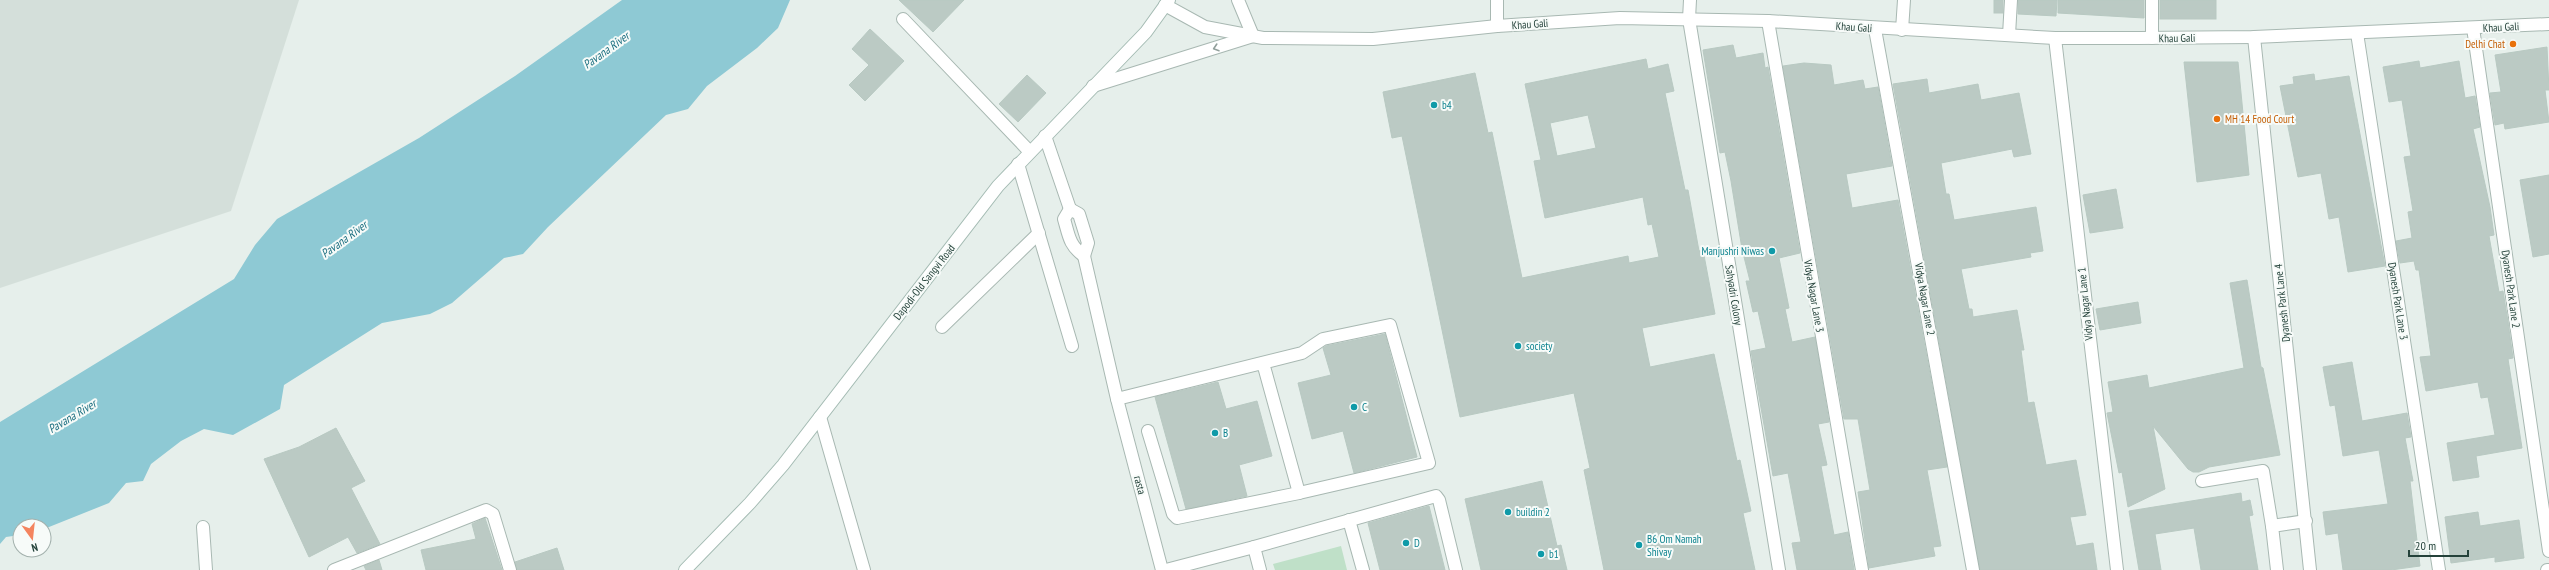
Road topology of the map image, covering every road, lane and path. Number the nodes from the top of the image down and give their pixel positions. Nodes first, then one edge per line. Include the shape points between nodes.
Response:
1 (1238, 0) edge
2 (1497, 0) edge
3 (1690, 0) edge
4 (1904, 0) edge
5 (2011, 0) edge
6 (2152, 0) edge
7 (1167, 3) edge
8 (903, 19) dead end
9 (1689, 19) junction
10 (1768, 21) junction
11 (2549, 24) edge
12 (1497, 26) junction
13 (2473, 28) junction
14 (1875, 29) junction
15 (1902, 30) junction
16 (2357, 33) junction
17 (2009, 35) junction
18 (1253, 36) junction
19 (2254, 37) junction
20 (2055, 38) junction
21 (2152, 38) junction
22 (1093, 86) junction
23 (1045, 136) junction
24 (1030, 152) junction
25 (1018, 164) junction
26 (1039, 233) junction
27 (942, 327) dead end
28 (1072, 346) dead end
29 (1263, 363) junction
30 (1117, 399) junction
31 (820, 417) junction
32 (1148, 431) dead end
33 (2202, 481) dead end
34 (1299, 493) junction
35 (1349, 520) junction
36 (2306, 521) junction
37 (2272, 526) junction
38 (203, 527) dead end
39 (1254, 547) junction
40 (2549, 551) edge
41 (206, 570) edge
42 (334, 570) edge
43 (510, 570) edge
44 (685, 570) edge
45 (864, 570) edge
46 (1162, 570) edge
47 (1166, 570) edge
48 (1260, 570) edge
49 (1363, 570) edge
50 (1456, 570) edge
51 (1779, 570) edge
52 (1862, 570) edge
53 (1973, 570) edge
54 (2117, 570) edge
55 (2277, 570) edge
56 (2310, 570) edge
57 (2439, 570) edge

1 - 18 street
2 - 12 street
3 - 9 street, Sahyadri Colony
4 - 15 street
5 - 17 street
6 - 21 street
7 - 18 street, Khau Gali via 1205,27
7 - 22 street, Dapodi-Old Sangvi Road via 1146,32
8 - 24 street
9 - 10 street, Khau Gali
9 - 12 street, Khau Gali via 1620,18
9 - 51 street, Sahyadri Colony
10 - 14 street, Khau Gali
10 - 52 street, Vidya Nagar Lane 3
11 - 13 street, Khau Gali
12 - 18 street, Khau Gali via 1373,39
13 - 16 street, Khau Gali
13 - 40 street, Dyanesh Park Lane 2
14 - 15 street, Khau Gali
14 - 53 street, Vidya Nagar Lane 2
15 - 17 street, Khau Gali
16 - 19 street, Khau Gali
16 - 57 street, Dyanesh Park Lane 3
17 - 20 street, Khau Gali
18 -> 22 street
19 - 21 street, Khau Gali
19 - 36 street, Dyanesh Park Lane 4
20 - 21 street, Khau Gali
20 - 54 street, Vidya Nagar Lane 1
22 - 23 street, Dapodi-Old Sangvi Road
23 - 24 street, Dapodi-Old Sangvi Road
23 - 30 street, rasta via 1070,209 1064,219 1072,248 1084,256
24 - 25 street, Dapodi-Old Sangvi Road
25 - 26 street
25 - 31 street, Dapodi-Old Sangvi Road via 998,186
26 - 27 street
26 - 28 street
29 - 30 street
29 - 34 street
29 - 34 street via 1308,351 1323,339 1390,325 1430,459 1428,464
30 - 46 street, rasta
31 - 44 street, Dapodi-Old Sangvi Road via 750,503
31 - 45 street
32 - 34 street via 1173,514 1177,518
33 - 37 street via 2263,471
35 - 39 street
35 - 49 street
35 - 50 street via 1436,496
36 - 37 street
36 - 56 street, Dyanesh Park Lane 4
37 - 55 street
38 - 41 street
39 - 47 street
39 - 48 street
42 - 43 street via 486,510 493,514

